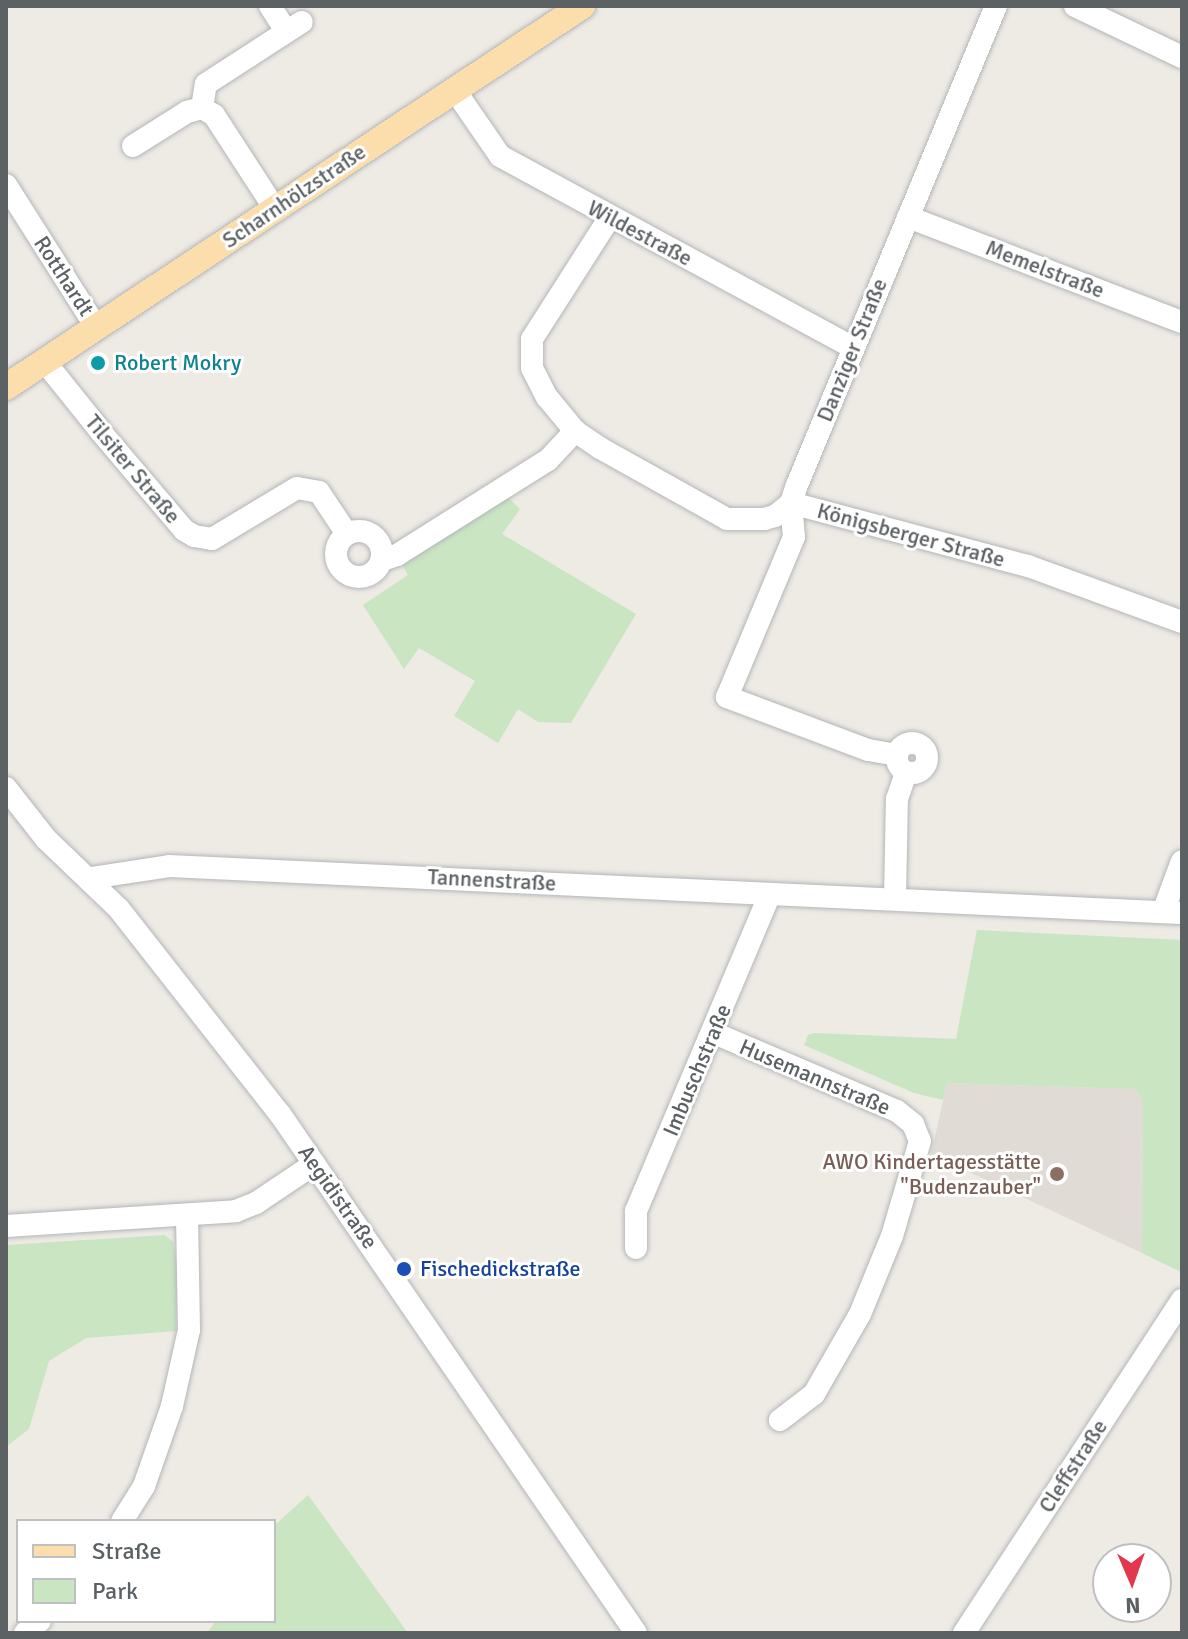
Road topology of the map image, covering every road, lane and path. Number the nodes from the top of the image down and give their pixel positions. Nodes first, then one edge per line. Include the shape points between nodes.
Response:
1 (270, 6) edge
2 (582, 6) edge
3 (996, 6) edge
4 (1075, 6) edge
5 (1182, 57) edge
6 (454, 89) junction
7 (202, 108) junction
8 (133, 146) dead end
9 (6, 185) edge
10 (275, 209) junction
11 (610, 217) junction
12 (908, 217) junction
13 (1182, 322) edge
14 (96, 327) junction
15 (852, 347) junction
16 (45, 362) junction
17 (6, 387) edge
18 (575, 431) junction
19 (791, 503) junction
20 (347, 534) junction
21 (382, 560) junction
22 (1182, 622) edge
23 (6, 788) edge
24 (1182, 861) edge
25 (91, 878) junction
26 (770, 894) junction
27 (895, 899) junction
28 (1173, 913) edge
29 (714, 1033) junction
30 (314, 1164) junction
31 (187, 1216) junction
32 (6, 1226) edge
33 (636, 1248) dead end
34 (1182, 1300) edge
35 (780, 1420) dead end
36 (123, 1519) edge
37 (636, 1633) edge
38 (964, 1633) edge

1 - 7 street via 294,27 206,84
2 - 6 main road, Scharnhölzstraße
3 - 12 street, Danziger Straße
4 - 5 street
6 - 10 main road, Scharnhölzstraße
6 - 11 street, Wildestraße via 500,156
7 - 8 street
7 - 10 street via 214,115
9 - 14 street, Rotthardt
10 - 14 main road, Scharnhölzstraße
11 - 15 street, Wildestraße
11 - 18 street, Königsberger Straße via 532,339 538,383
12 - 13 street, Memelstraße
12 - 15 street, Danziger Straße
14 - 16 main road, Scharnhölzstraße
15 - 19 street, Danziger Straße
16 - 17 main road, Scharnhölzstraße
16 - 20 street, Tilsiter Straße via 194,536 212,539 297,488 319,492
18 - 19 street, Königsberger Straße via 727,519 764,519
18 - 21 street via 548,460
19 - 22 street, Königsberger Straße via 1028,566
19 - 27 street, Danziger Straße via 794,537 727,697 901,764
20 - 21 street via 373,536
20 - 21 street via 336,548 345,573 362,577
23 - 25 street, Aegidistraße via 46,839
24 - 28 street
25 - 26 street, Tannenstraße via 169,866
25 - 30 street, Aegidistraße
26 - 27 street, Tannenstraße
26 - 29 street, Imbuschstraße
27 - 28 street, Tannenstraße
29 - 33 street, Imbuschstraße via 636,1211
29 - 35 street, Husemannstraße via 897,1111 913,1124 920,1141 892,1236 860,1314 814,1394
30 - 31 street via 256,1203 236,1211
30 - 37 street, Aegidistraße
31 - 32 street
31 - 36 street via 189,1330 172,1406 144,1486
34 - 38 street, Cleffstraße

